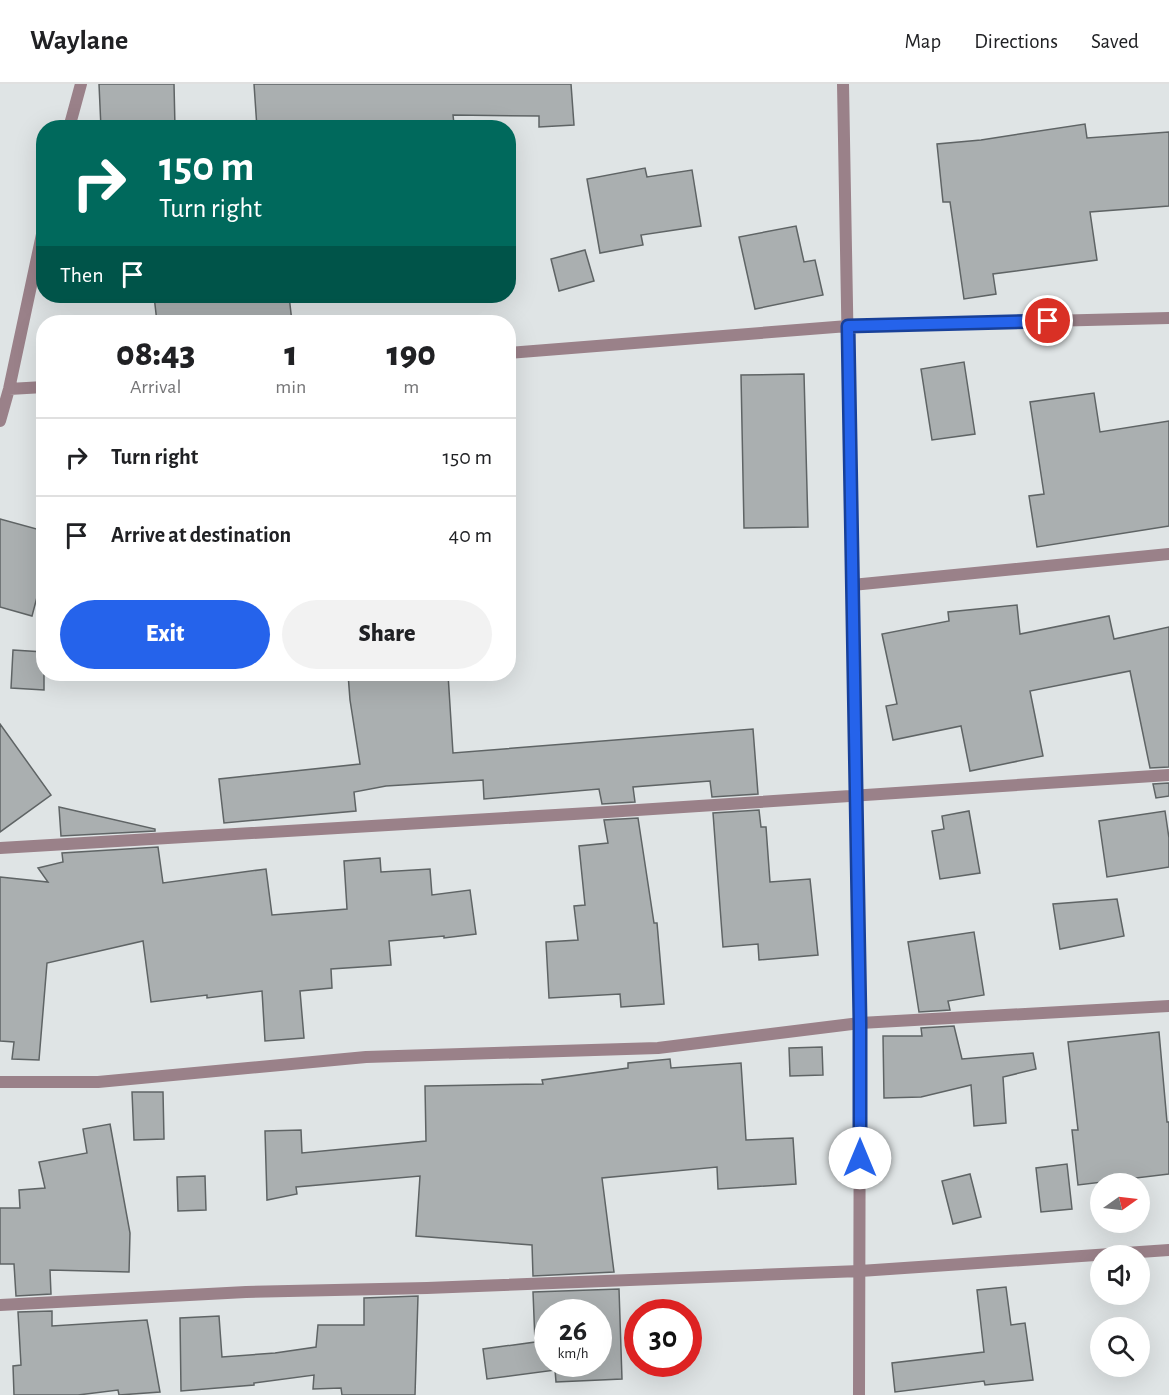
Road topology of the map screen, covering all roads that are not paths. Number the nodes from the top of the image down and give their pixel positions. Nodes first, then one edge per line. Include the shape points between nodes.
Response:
1 (81, 84) edge
2 (843, 84) edge
3 (71, 120) edge
4 (36, 262) edge
5 (1169, 318) edge
6 (848, 326) junction
7 (516, 352) edge
8 (36, 387) edge
9 (9, 389) junction
10 (0, 421) edge
11 (1169, 554) edge
12 (852, 585) junction
13 (1169, 775) edge
14 (856, 795) junction
15 (0, 848) edge
16 (1169, 1006) edge
17 (860, 1023) junction
18 (0, 1082) edge
19 (1169, 1250) edge
20 (860, 1270) junction
21 (0, 1305) edge
22 (859, 1395) edge

1 - 3 street
2 - 6 street
4 - 9 street
5 - 6 street
6 - 7 street
6 - 12 street
8 - 9 street
9 - 10 street
11 - 12 street
12 - 14 street
13 - 14 street
14 - 15 street
14 - 17 street
16 - 17 street
17 - 18 street via 658,1048 366,1057 98,1082
17 - 20 street
19 - 20 street
20 - 21 street
20 - 22 street

